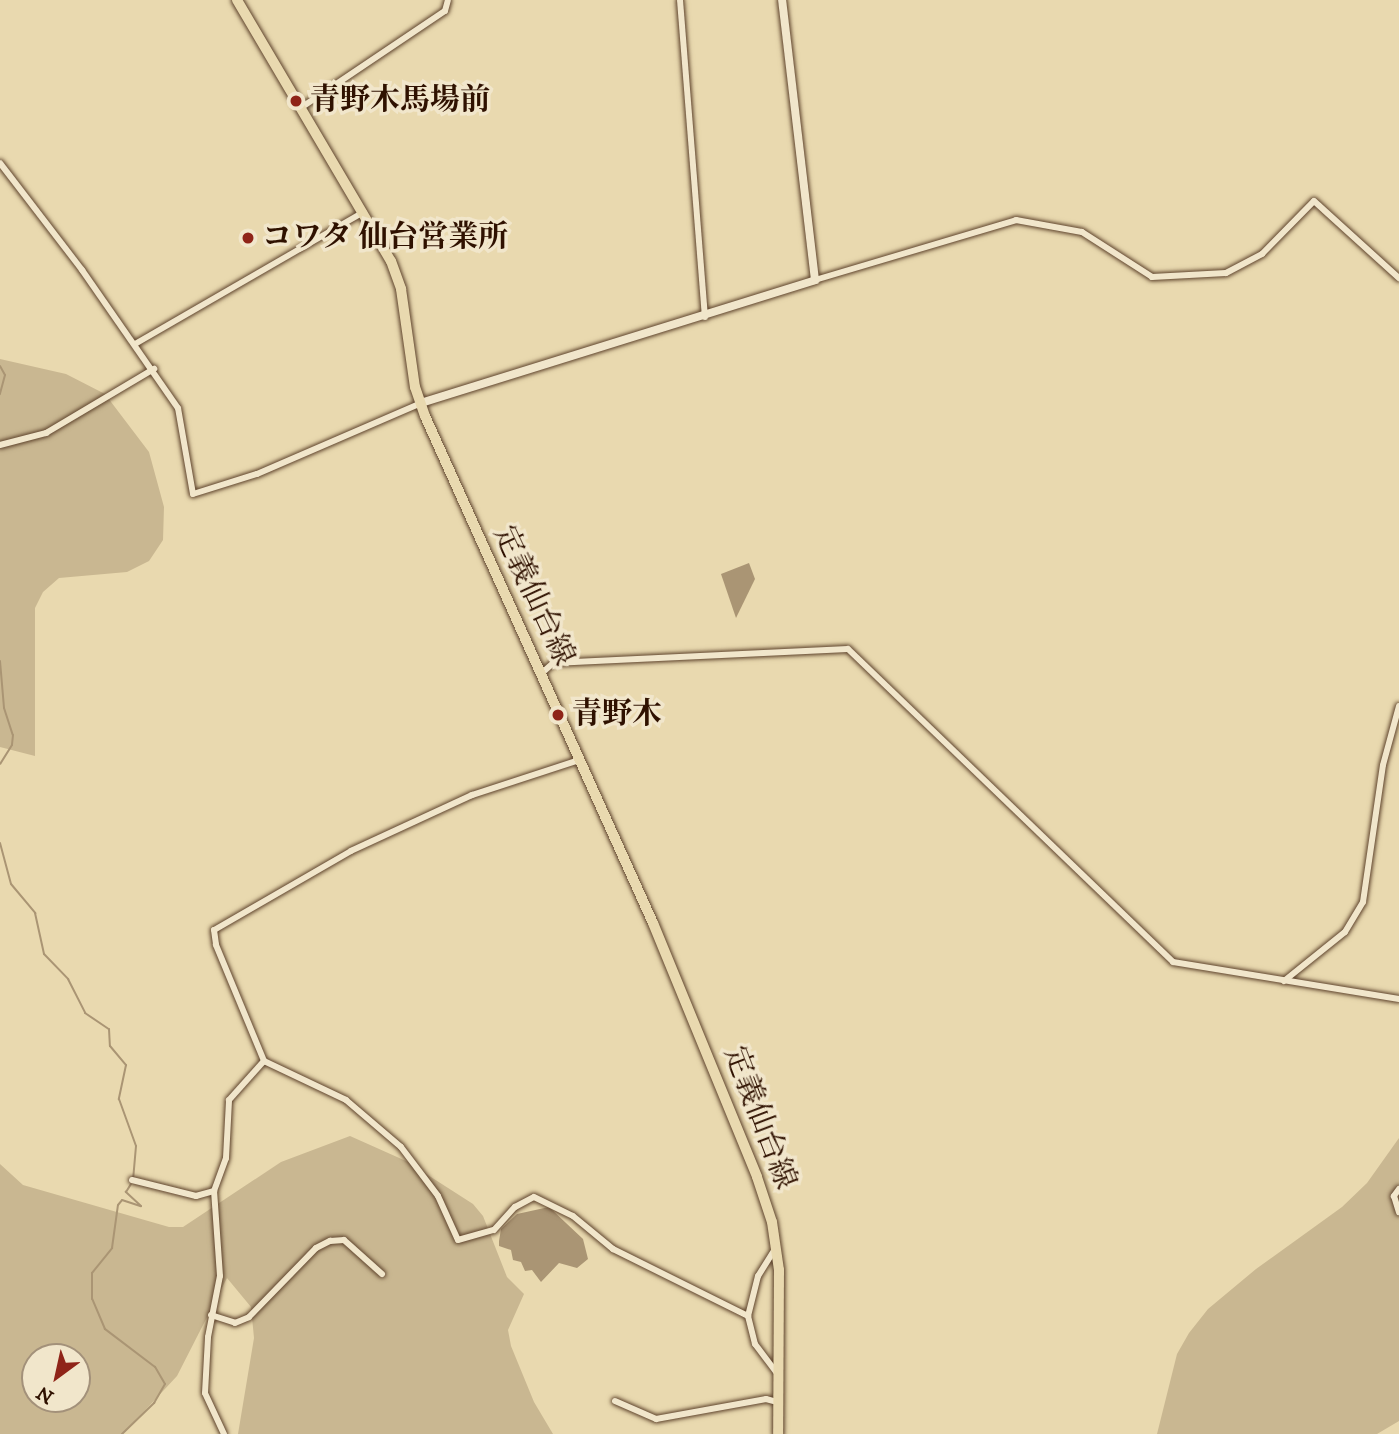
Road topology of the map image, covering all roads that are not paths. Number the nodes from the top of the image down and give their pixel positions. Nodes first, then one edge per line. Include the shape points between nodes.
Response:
1 (237, 0) edge
2 (448, 0) edge
3 (680, 0) edge
4 (782, 0) edge
5 (302, 107) junction
6 (0, 163) edge
7 (364, 211) junction
8 (1399, 278) edge
9 (815, 280) junction
10 (705, 317) junction
11 (135, 344) junction
12 (154, 369) junction
13 (421, 403) junction
14 (0, 446) edge
15 (542, 673) junction
16 (1399, 706) edge
17 (579, 760) junction
18 (1284, 981) junction
19 (1399, 999) edge
20 (264, 1060) junction
21 (132, 1180) dead end
22 (1399, 1189) edge
23 (214, 1191) junction
24 (1399, 1212) edge
25 (776, 1248) junction
26 (382, 1274) dead end
27 (211, 1314) junction
28 (748, 1316) junction
29 (778, 1375) junction
30 (615, 1402) dead end
31 (777, 1402) junction
32 (224, 1434) edge
33 (778, 1434) edge

1 - 5 main road, 定義仙台線
2 - 5 street via 445,11
3 - 10 street
4 - 9 street
5 - 7 main road, 定義仙台線
6 - 11 street
7 - 11 street
7 - 13 main road, 定義仙台線 via 401,289
8 - 9 street via 1314,201 1262,254 1226,272 1152,277 1082,232 1016,219
9 - 10 street
10 - 13 street
11 - 12 street
12 - 13 street via 178,408 193,494 257,474
12 - 14 street via 47,433
13 - 15 main road, 定義仙台線
15 - 17 main road, 定義仙台線
15 - 18 street via 553,663 848,649 1173,962
16 - 18 street via 1383,765 1363,902 1345,932
17 - 20 street via 472,795 351,851 214,930
17 - 25 main road, 定義仙台線 via 690,1007 757,1177
18 - 19 street
20 - 23 street via 229,1100 226,1158
20 - 28 street via 346,1100 401,1147 438,1196 458,1240 494,1230 515,1207 534,1197 573,1216 613,1249
21 - 23 street via 196,1196
22 - 24 street via 1394,1196
23 - 27 street via 220,1276
25 - 28 street via 758,1276
25 - 29 main road, 定義仙台線
26 - 27 street via 344,1240 330,1241 316,1248 249,1317 235,1323
27 - 32 street via 205,1393
28 - 29 street via 755,1344
29 - 31 main road, 定義仙台線
30 - 31 street via 656,1419 766,1399
31 - 33 main road, 定義仙台線

